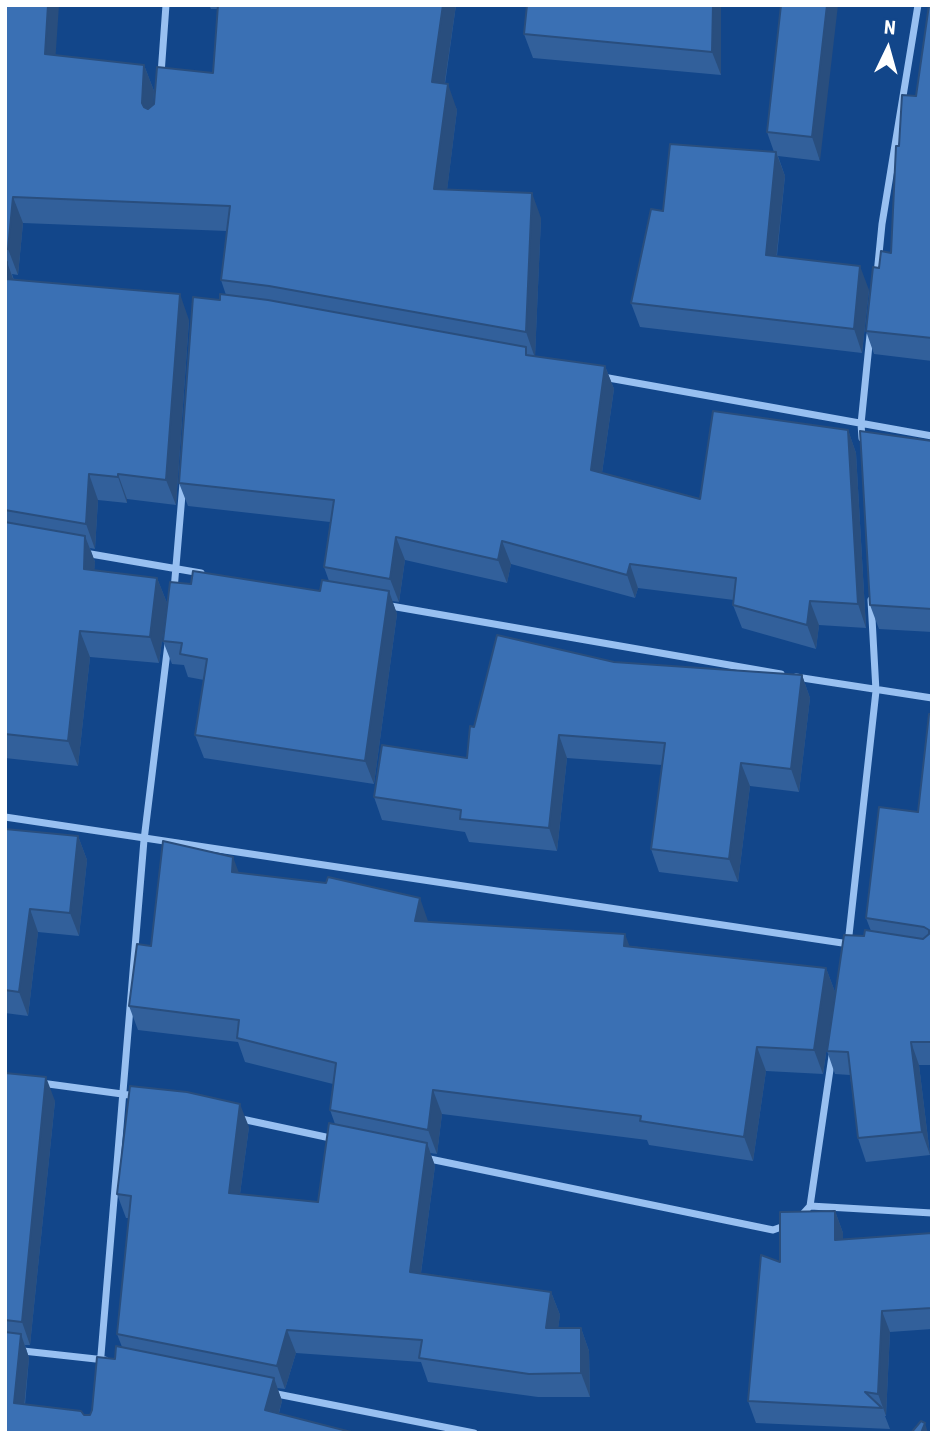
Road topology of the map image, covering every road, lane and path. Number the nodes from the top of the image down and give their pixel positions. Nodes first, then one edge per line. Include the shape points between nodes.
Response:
1 (166, 5) edge
2 (918, 5) edge
3 (160, 87) edge
4 (876, 277) edge
5 (871, 331) edge
6 (590, 375) edge
7 (862, 424) junction
8 (932, 436) edge
9 (863, 451) edge
10 (184, 473) edge
11 (71, 551) edge
12 (177, 569) junction
13 (204, 573) edge
14 (870, 584) edge
15 (174, 596) edge
16 (383, 605) edge
17 (169, 636) edge
18 (876, 691) junction
19 (932, 698) edge
20 (5, 817) edge
21 (144, 840) junction
22 (848, 944) junction
23 (860, 946) edge
24 (846, 958) edge
25 (834, 1041) edge
26 (31, 1082) edge
27 (122, 1093) junction
28 (149, 1098) edge
29 (229, 1116) edge
30 (349, 1143) edge
31 (417, 1157) edge
32 (810, 1206) junction
33 (932, 1213) edge
34 (5, 1349) edge
35 (101, 1359) junction
36 (114, 1362) edge
37 (100, 1372) edge
38 (260, 1391) edge
39 (474, 1433) edge

1 - 3 street
2 - 4 street
5 - 7 street
6 - 7 street
7 - 8 street
7 - 9 street
10 - 12 street
11 - 12 street
12 - 13 street
12 - 15 street
14 - 18 street
16 - 18 street
17 - 21 street
18 - 19 street
18 - 22 street
20 - 21 street
21 - 22 street
21 - 27 street
22 - 23 street
22 - 24 street
25 - 32 street
26 - 27 street
27 - 28 street
27 - 35 street
29 - 30 street
31 - 32 street via 773,1230 794,1222
32 - 33 street
34 - 35 street
35 - 36 street
35 - 37 street
38 - 39 street

